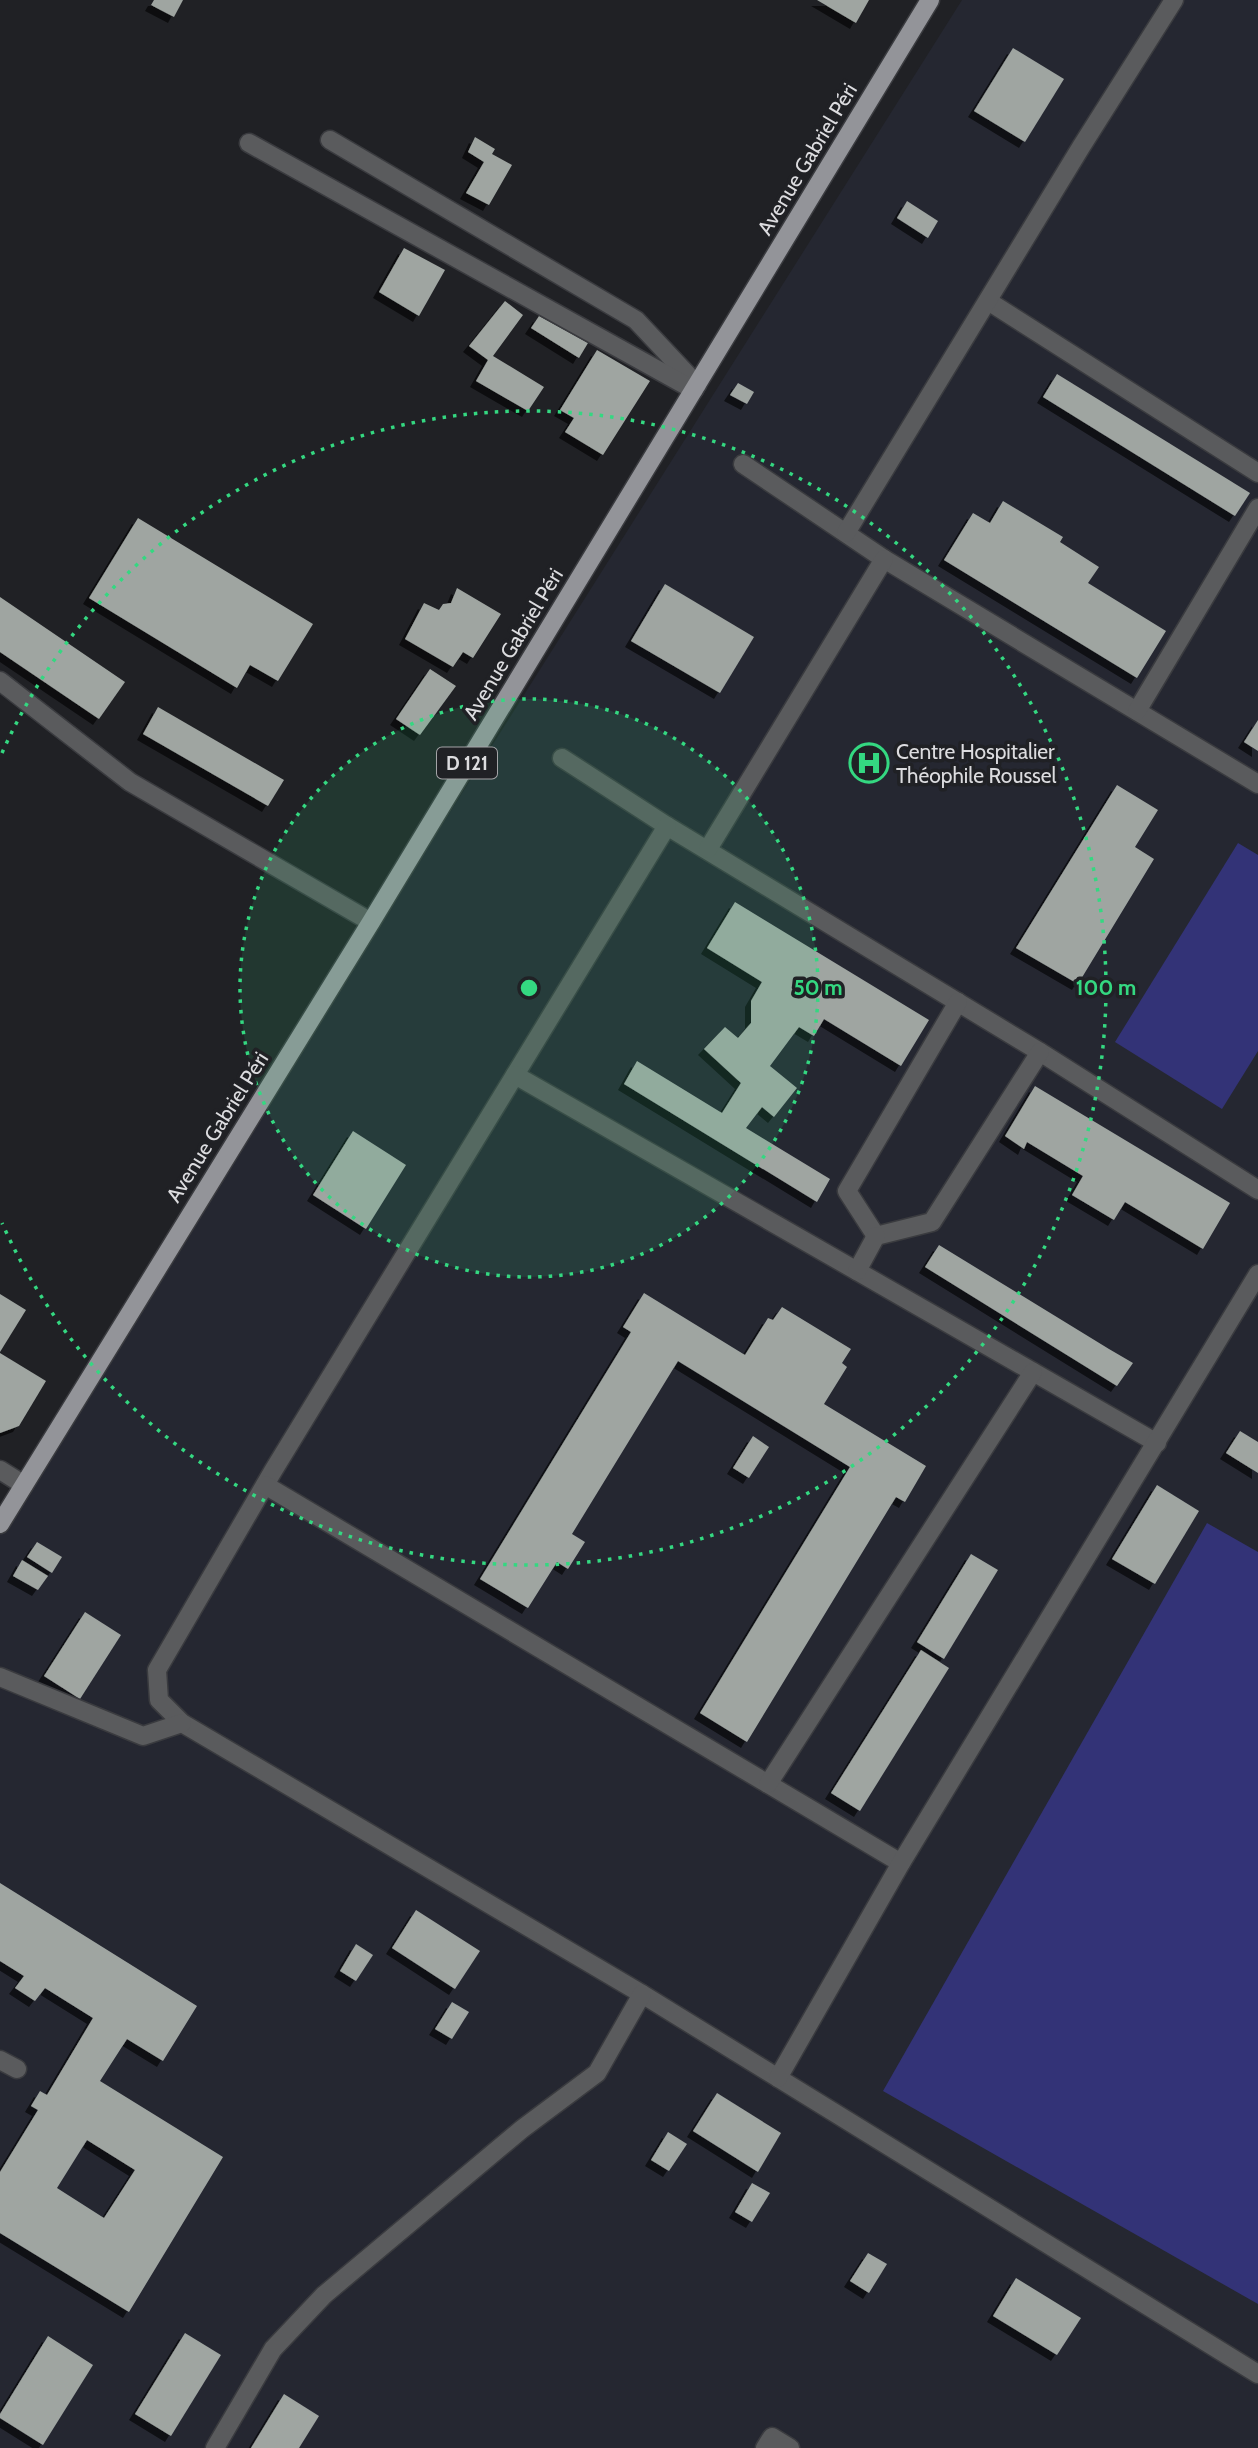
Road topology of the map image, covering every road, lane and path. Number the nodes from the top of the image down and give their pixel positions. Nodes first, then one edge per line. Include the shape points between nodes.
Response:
1 (930, 0) edge
2 (1174, 0) edge
3 (330, 140) dead end
4 (248, 143) dead end
5 (988, 301) junction
6 (695, 388) junction
7 (743, 464) dead end
8 (1258, 473) edge
9 (1258, 508) edge
10 (846, 533) junction
11 (884, 559) junction
12 (0, 681) edge
13 (1137, 711) junction
14 (562, 758) dead end
15 (1258, 784) edge
16 (667, 825) junction
17 (708, 849) junction
18 (371, 922) junction
19 (958, 1002) junction
20 (1040, 1052) junction
21 (514, 1075) junction
22 (1258, 1190) edge
23 (876, 1236) junction
24 (857, 1271) junction
25 (1258, 1274) edge
26 (1033, 1372) junction
27 (1157, 1443) junction
28 (0, 1470) edge
29 (24, 1485) junction
30 (265, 1485) junction
31 (0, 1524) edge
32 (0, 1677) edge
33 (182, 1723) junction
34 (768, 1784) junction
35 (901, 1863) junction
36 (642, 1994) junction
37 (0, 2060) edge
38 (17, 2069) dead end
39 (778, 2078) junction
40 (1258, 2374) edge
41 (215, 2448) edge
42 (765, 2448) edge
43 (790, 2448) edge

1 - 6 main road, Avenue Gabriel Péri / D 121
2 - 5 street
3 - 6 street via 636,320
4 - 6 street
5 - 8 street
5 - 10 street
6 - 18 main road, Avenue Gabriel Péri / D 121
7 - 10 street
9 - 13 street
10 - 11 street
11 - 13 street
11 - 17 street
12 - 18 street via 130,782
13 - 15 street
14 - 16 street
16 - 17 street
16 - 21 street
17 - 19 street
18 - 29 main road, Avenue Gabriel Péri / D 121
19 - 20 street
19 - 23 street via 847,1191
20 - 22 street
20 - 23 street via 932,1222
21 - 24 street
21 - 30 street
23 - 24 street
24 - 26 street
25 - 27 street
26 - 27 street
26 - 34 street
27 - 35 street
28 - 29 street
29 - 31 main road, Avenue Gabriel Péri / D 121
30 - 33 street via 157,1670 159,1700
30 - 34 street
32 - 33 street via 143,1736
33 - 36 street
34 - 35 street
35 - 39 street
36 - 39 street
36 - 41 street via 597,2073 522,2129 324,2295 273,2349
37 - 38 street
39 - 40 street
42 - 43 street via 772,2437

